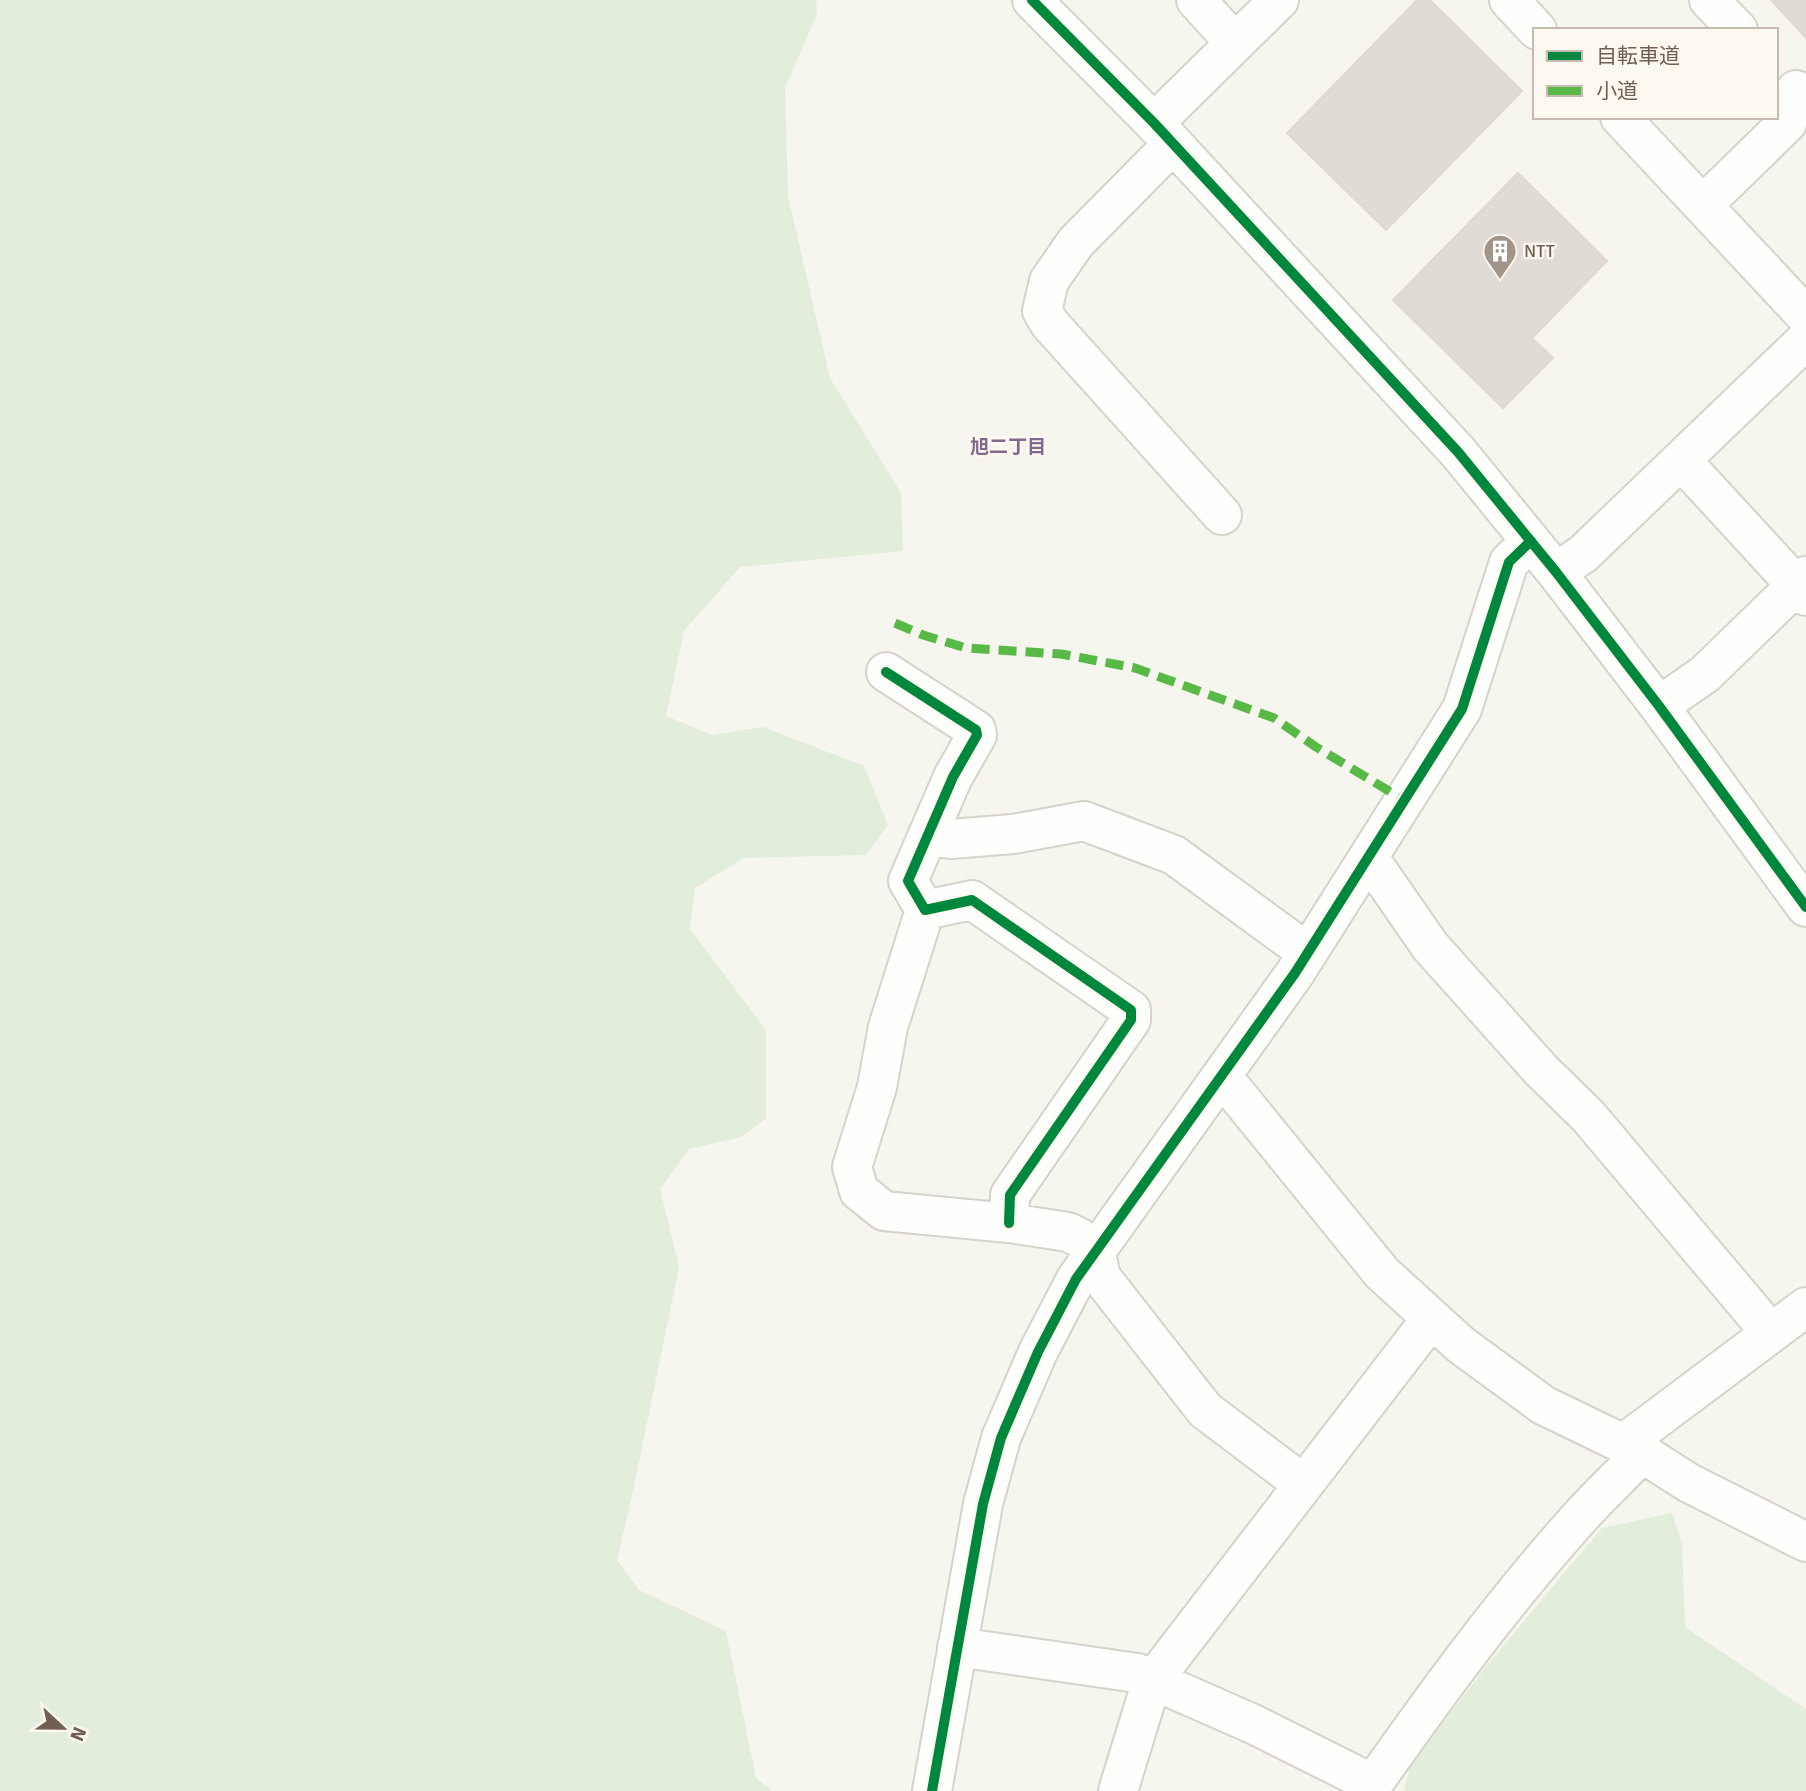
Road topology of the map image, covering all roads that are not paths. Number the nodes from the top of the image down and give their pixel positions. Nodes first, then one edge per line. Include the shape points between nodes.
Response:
1 (1032, 0) edge
2 (1196, 0) edge
3 (1279, 0) edge
4 (1509, 0) edge
5 (1709, 0) edge
6 (1535, 28) edge
7 (1736, 28) edge
8 (1235, 43) junction
9 (1793, 80) edge
10 (1622, 119) edge
11 (1164, 133) junction
12 (1703, 205) junction
13 (1806, 317) edge
14 (1806, 340) edge
15 (1681, 460) junction
16 (1222, 515) dead end
17 (1531, 541) junction
18 (1556, 572) junction
19 (1803, 586) edge
20 (886, 672) dead end
21 (1659, 706) junction
22 (929, 836) junction
23 (1366, 862) junction
24 (1806, 907) edge
25 (925, 910) junction
26 (1308, 953) junction
27 (1220, 1079) junction
28 (1009, 1223) junction
29 (1096, 1253) junction
30 (1806, 1307) edge
31 (1431, 1319) junction
32 (1771, 1333) junction
33 (1632, 1449) junction
34 (1303, 1484) junction
35 (1806, 1542) edge
36 (957, 1647) junction
37 (1156, 1680) junction
38 (1370, 1788) edge
39 (932, 1791) edge
40 (1118, 1791) edge

1 - 11 street
2 - 8 street
3 - 8 street
4 - 6 street
5 - 7 street
8 - 11 street
9 - 12 street via 1787,122
10 - 12 street
11 - 16 street via 1049,281 1042,311
11 - 17 street via 1458,452
12 - 13 street
14 - 15 street
15 - 18 street via 1583,554
15 - 19 street
17 - 18 street
17 - 23 street via 1509,562 1462,709
18 - 21 street
19 - 21 street via 1705,674
20 - 22 street via 976,730
21 - 24 street
22 - 25 street via 908,881
22 - 26 street via 951,839 1013,834 1084,821 1174,855
23 - 26 street
23 - 32 street via 1376,868 1430,946 1588,1116
25 - 28 street via 888,1027 877,1087 852,1167 859,1191 884,1211
25 - 28 street via 972,900 1131,1010 1131,1020 1010,1195
26 - 27 street
27 - 29 street
27 - 31 street via 1382,1273
28 - 29 street via 1068,1232
29 - 34 street via 1101,1277 1205,1410
29 - 36 street via 1076,1279 1038,1352 1001,1438 981,1516
30 - 32 street
31 - 33 street via 1543,1405
31 - 34 street
32 - 33 street
33 - 35 street
33 - 38 street via 1434,1697
34 - 37 street
36 - 37 street via 1137,1673
36 - 39 street
37 - 38 street via 1253,1724 1361,1779
37 - 40 street

